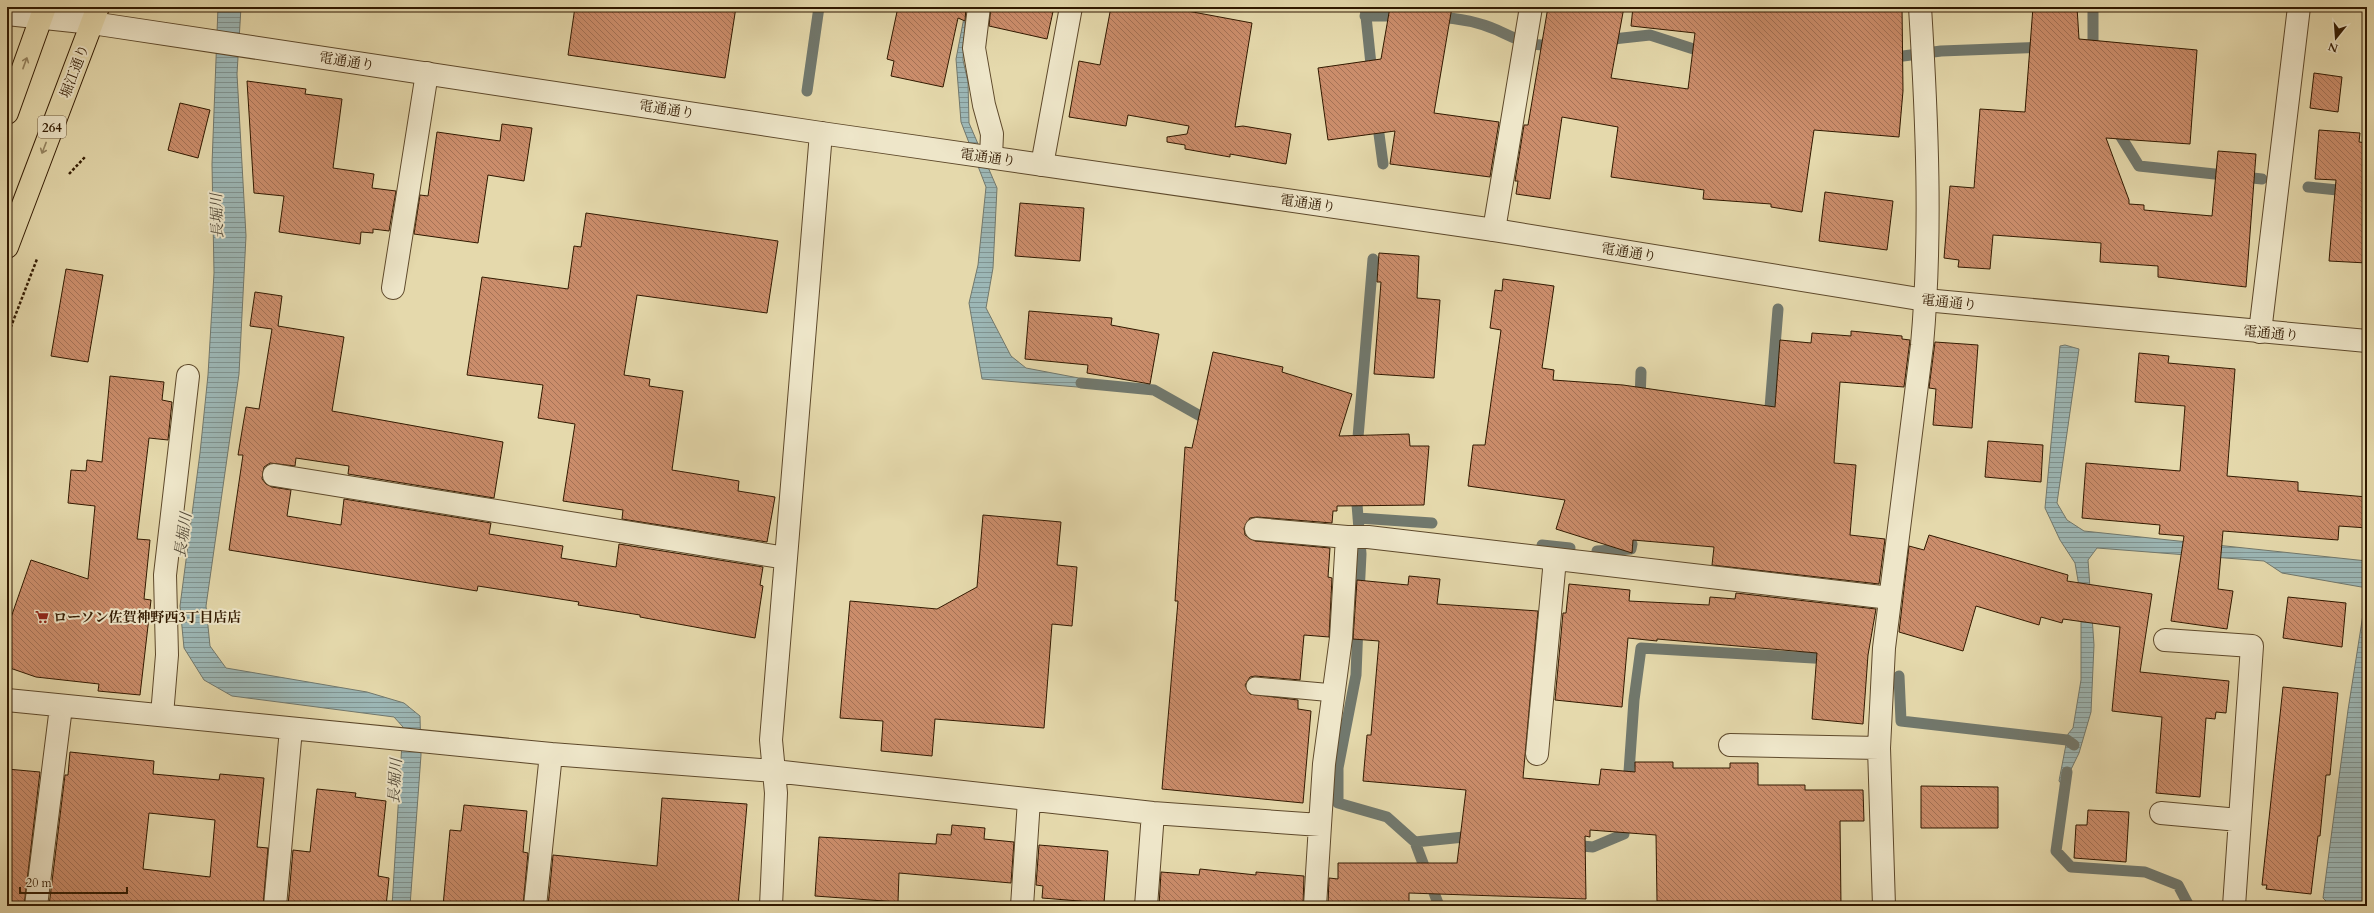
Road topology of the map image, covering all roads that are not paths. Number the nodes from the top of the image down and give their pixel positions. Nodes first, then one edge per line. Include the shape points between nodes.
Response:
1 (979, 7) edge
2 (1071, 7) edge
3 (1531, 7) edge
4 (1920, 7) edge
5 (2299, 7) edge
6 (43, 12) edge
7 (7, 14) edge
8 (95, 15) edge
9 (427, 74) junction
10 (7, 113) edge
11 (821, 133) junction
12 (991, 157) junction
13 (1042, 165) junction
14 (1494, 230) junction
15 (7, 247) edge
16 (393, 288) dead end
17 (1925, 300) junction
18 (2260, 332) junction
19 (2367, 341) edge
20 (188, 376) dead end
21 (274, 475) dead end
22 (1256, 529) dead end
23 (1357, 537) junction
24 (786, 558) junction
25 (1555, 559) junction
26 (1890, 598) junction
27 (2165, 640) dead end
28 (1255, 686) dead end
29 (1334, 694) junction
30 (7, 700) edge
31 (61, 707) junction
32 (162, 715) junction
33 (291, 729) junction
34 (1730, 745) dead end
35 (1879, 748) junction
36 (551, 754) junction
37 (1537, 754) dead end
38 (774, 771) junction
39 (1029, 800) junction
40 (1153, 813) junction
41 (2161, 813) dead end
42 (2239, 820) junction
43 (1320, 825) junction
44 (36, 906) edge
45 (276, 906) edge
46 (535, 906) edge
47 (772, 906) edge
48 (1022, 906) edge
49 (1146, 906) edge
50 (1315, 906) edge
51 (1884, 906) edge
52 (2234, 906) edge

1 - 12 street via 974,48 992,134
2 - 13 street
3 - 14 street
4 - 17 street via 1927,123
5 - 18 street
6 - 7 street, 電通通り
6 - 8 street, 電通通り
10 -> 6 highway
8 - 9 street, 電通通り via 206,41
8 -> 15 highway, 堀江通り / 264
9 - 11 street, 電通通り
9 - 16 street
11 - 12 street, 電通通り
11 - 24 street
12 - 13 street, 電通通り
13 - 14 street, 電通通り
14 - 17 street, 電通通り
17 - 18 street, 電通通り
17 - 26 street via 1922,345
18 - 19 street, 電通通り
20 - 32 street via 165,574 167,655
21 - 24 street
22 - 23 street
23 - 25 street
23 - 29 street
24 - 38 street via 771,740
25 - 26 street
25 - 37 street
26 - 35 street via 1884,648
27 - 42 street via 2252,646
28 - 29 lane
29 - 43 street via 1324,764
30 - 31 street
31 - 32 street
31 - 44 street
32 - 33 street
33 - 36 street
33 - 45 street
34 - 35 street
35 - 51 street
36 - 38 street
36 - 46 street
38 - 39 street
38 - 47 street via 776,793
39 - 40 street
39 - 48 street
40 - 43 street
40 - 49 street
41 - 42 street
42 - 52 street
43 - 50 street

